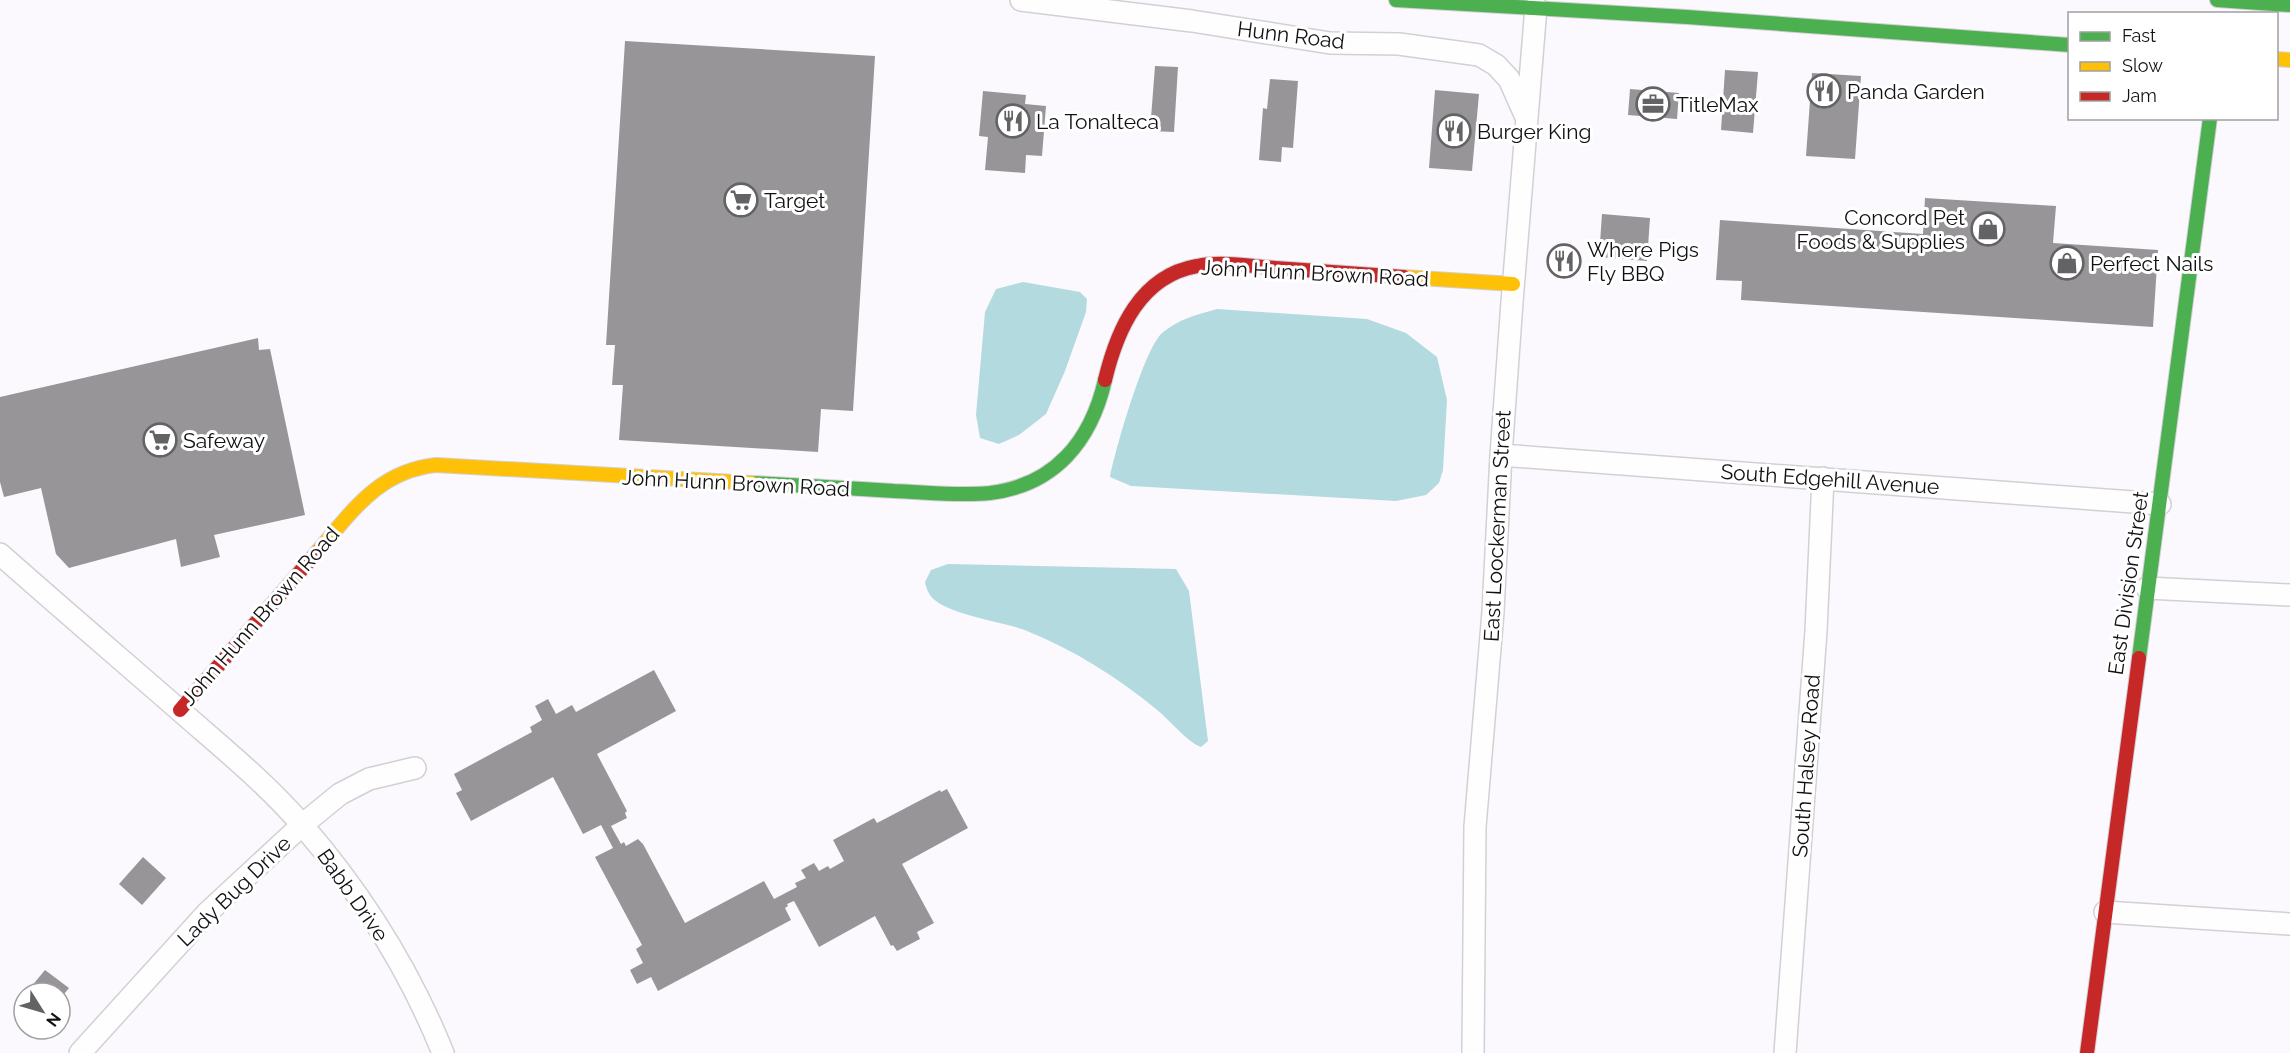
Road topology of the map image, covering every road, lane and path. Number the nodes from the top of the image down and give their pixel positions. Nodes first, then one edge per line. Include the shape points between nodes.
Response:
1 (1021, 0) edge
2 (1396, 0) edge
3 (2217, 0) edge
4 (2225, 0) edge
5 (1536, 4) edge
6 (2290, 5) edge
7 (2068, 45) edge
8 (1527, 119) junction
9 (2210, 120) edge
10 (1513, 291) junction
11 (1501, 455) junction
12 (1823, 478) junction
13 (2160, 504) junction
14 (0, 554) edge
15 (2147, 588) junction
16 (2290, 595) edge
17 (180, 710) junction
18 (415, 768) dead end
19 (302, 825) junction
20 (2105, 912) junction
21 (2290, 924) edge
22 (80, 1053) edge
23 (443, 1053) edge
24 (1473, 1053) edge
25 (1785, 1053) edge
26 (2087, 1053) edge

1 - 8 street, Hunn Road via 1330,43 1399,44 1479,55 1509,79
2 - 5 main road
3 - 4 main road
4 - 6 main road
5 - 7 main road
5 - 8 street, East Loockerman Street
8 - 10 street, East Loockerman Street
9 - 13 main road, East Division Street
10 - 11 street, East Loockerman Street
10 - 17 main road, John Hunn Brown Road via 1236,265 1191,267 1149,290 1122,325 1099,404 1076,447 1057,465 1014,488 961,494 436,465 405,470 375,488 360,503
11 - 12 street, South Edgehill Avenue
11 - 24 street, East Loockerman Street via 1475,827
12 - 13 street, South Edgehill Avenue
12 - 25 street, South Halsey Road via 1816,632
13 - 15 main road, East Division Street
14 - 17 street, John Hunn Brown Road
15 - 16 street
15 - 20 main road, East Division Street
17 - 19 street, Babb Drive
18 - 19 street, Lady Bug Drive via 369,779 340,794
19 - 22 street, Lady Bug Drive via 207,913
19 - 23 street, Babb Drive via 386,940
20 - 21 street
20 - 26 main road, East Division Street

